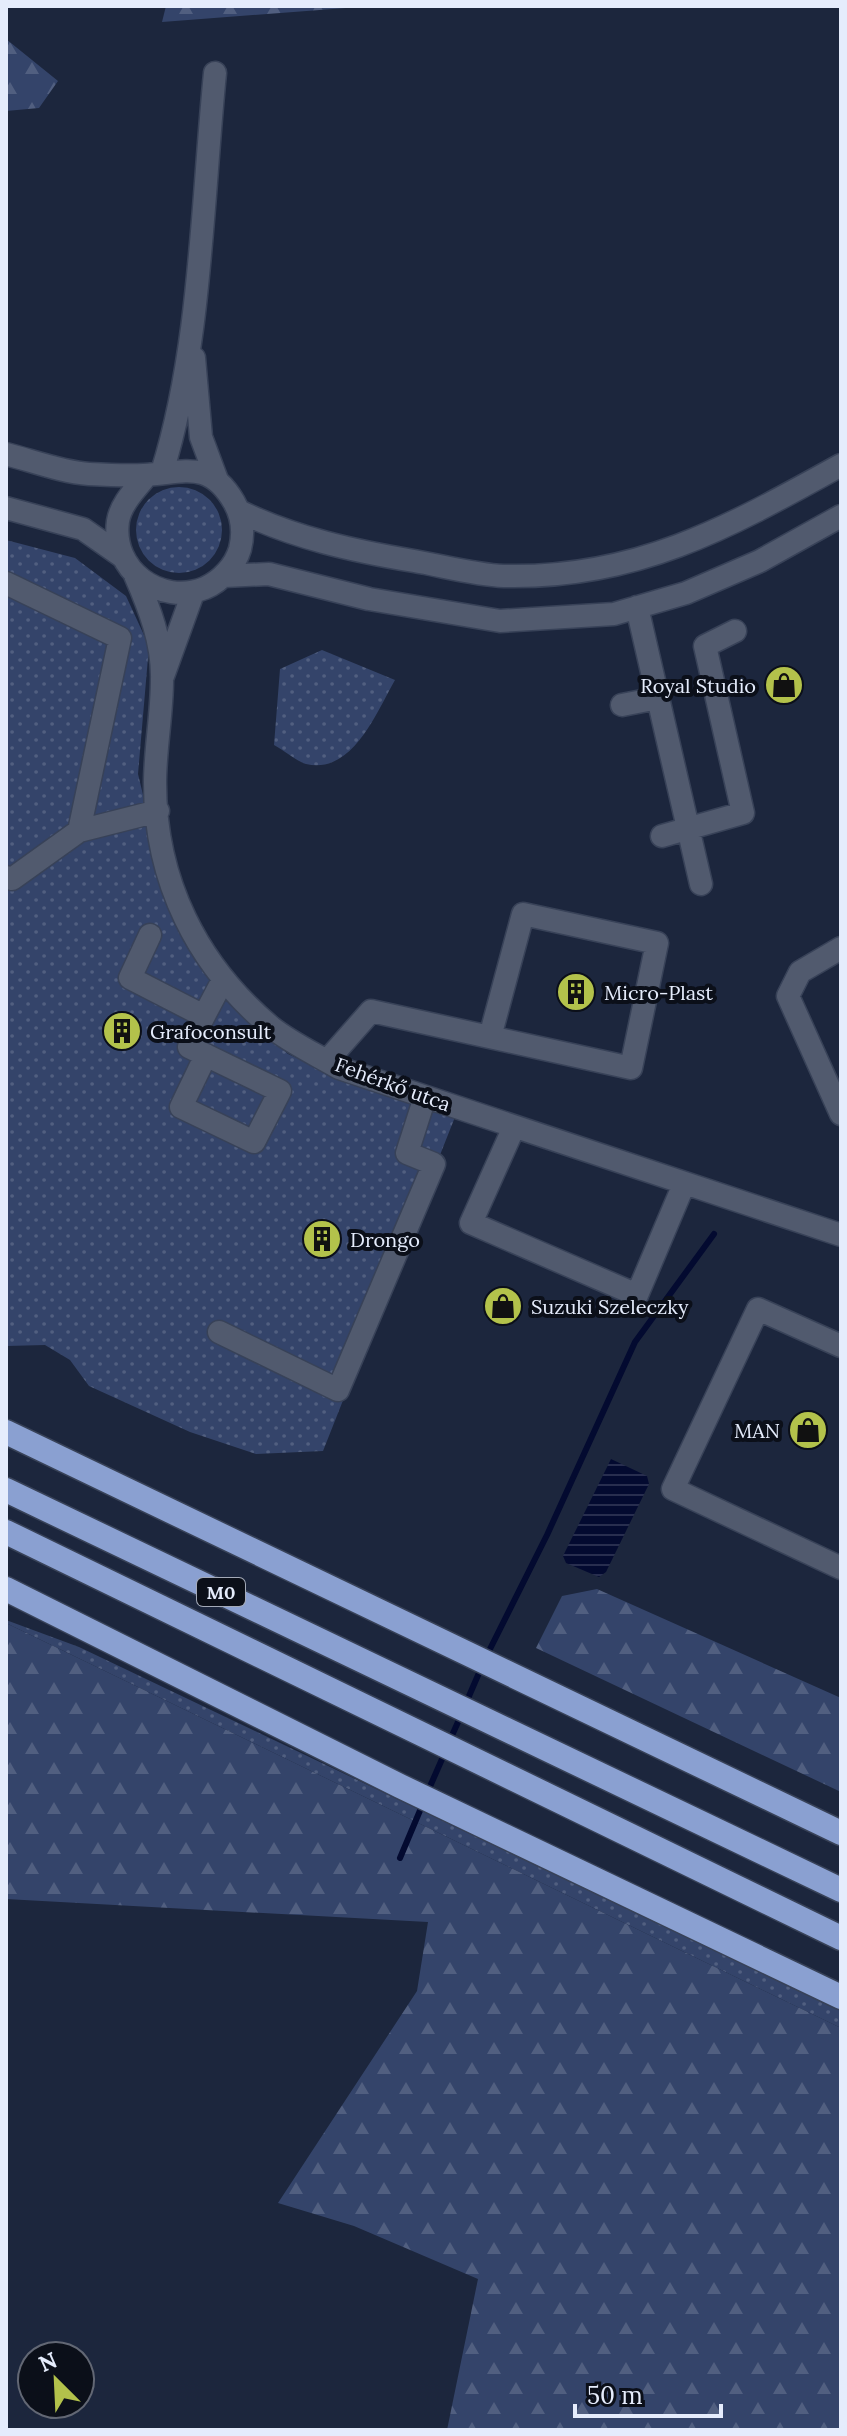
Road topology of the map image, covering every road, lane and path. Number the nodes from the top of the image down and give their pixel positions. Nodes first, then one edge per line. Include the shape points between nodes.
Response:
1 (215, 73) dead end
2 (191, 325) junction
3 (6, 454) edge
4 (841, 465) edge
5 (154, 473) junction
6 (217, 480) junction
7 (6, 508) edge
8 (239, 511) junction
9 (841, 516) edge
10 (129, 566) junction
11 (224, 576) junction
12 (6, 583) edge
13 (193, 593) junction
14 (637, 607) junction
15 (735, 631) dead end
16 (163, 677) junction
17 (658, 698) junction
18 (622, 705) dead end
19 (158, 811) junction
20 (688, 829) junction
21 (79, 831) junction
22 (662, 836) dead end
23 (6, 877) edge
24 (701, 884) dead end
25 (150, 935) dead end
26 (841, 948) edge
27 (223, 980) junction
28 (204, 1016) junction
29 (490, 1037) junction
30 (206, 1055) junction
31 (327, 1061) junction
32 (425, 1097) junction
33 (841, 1114) edge
34 (514, 1127) junction
35 (684, 1184) junction
36 (841, 1235) edge
37 (219, 1332) dead end
38 (841, 1346) edge
39 (6, 1432) edge
40 (6, 1490) edge
41 (6, 1532) edge
42 (841, 1568) edge
43 (6, 1589) edge
44 (6, 1607) edge
45 (86, 1632) junction
46 (841, 1833) edge
47 (841, 1890) edge
48 (841, 1938) edge
49 (841, 1997) edge

1 - 2 street
2 - 5 street via 174,431
2 - 6 street via 201,437
3 - 5 street via 85,474
4 - 8 street via 741,521 606,570 503,576 378,555 280,531
5 - 6 street via 188,469
5 - 10 street via 125,502 118,520 118,541
6 - 8 street
7 - 10 street via 83,529
8 - 11 street via 243,534
9 - 14 street via 760,561 686,593
10 - 13 street via 148,585 169,593
10 - 16 street via 152,613
11 - 13 street
11 - 14 street via 269,574 369,599 500,621 614,614
12 - 21 street via 120,638
13 - 16 street
14 - 17 street
15 - 20 street via 705,646 743,813
16 - 19 street, Fehérkő utca
17 - 18 street
17 - 20 street
19 - 21 street
19 - 27 street, Fehérkő utca via 181,914
20 - 22 street
20 - 24 street
21 - 23 street via 12,879
25 - 28 street via 130,978
26 - 33 street via 800,972 788,996
27 - 28 street
27 - 31 street, Fehérkő utca via 273,1028
28 - 30 street via 189,1047
29 - 29 street via 631,1068 657,943 523,914
29 - 31 street via 371,1011
30 - 30 street via 280,1091 254,1142 181,1107
31 - 32 street, Fehérkő utca
32 - 34 street, Fehérkő utca
32 - 37 street via 407,1153 434,1164 338,1390
34 - 35 street, Fehérkő utca
34 - 35 street via 471,1223 637,1295
35 - 36 street, Fehérkő utca
38 - 42 street via 758,1309 673,1489
39 - 46 highway
40 - 47 highway, M0
41 - 48 highway, M0
43 - 45 highway
44 - 45 highway
45 - 49 highway

